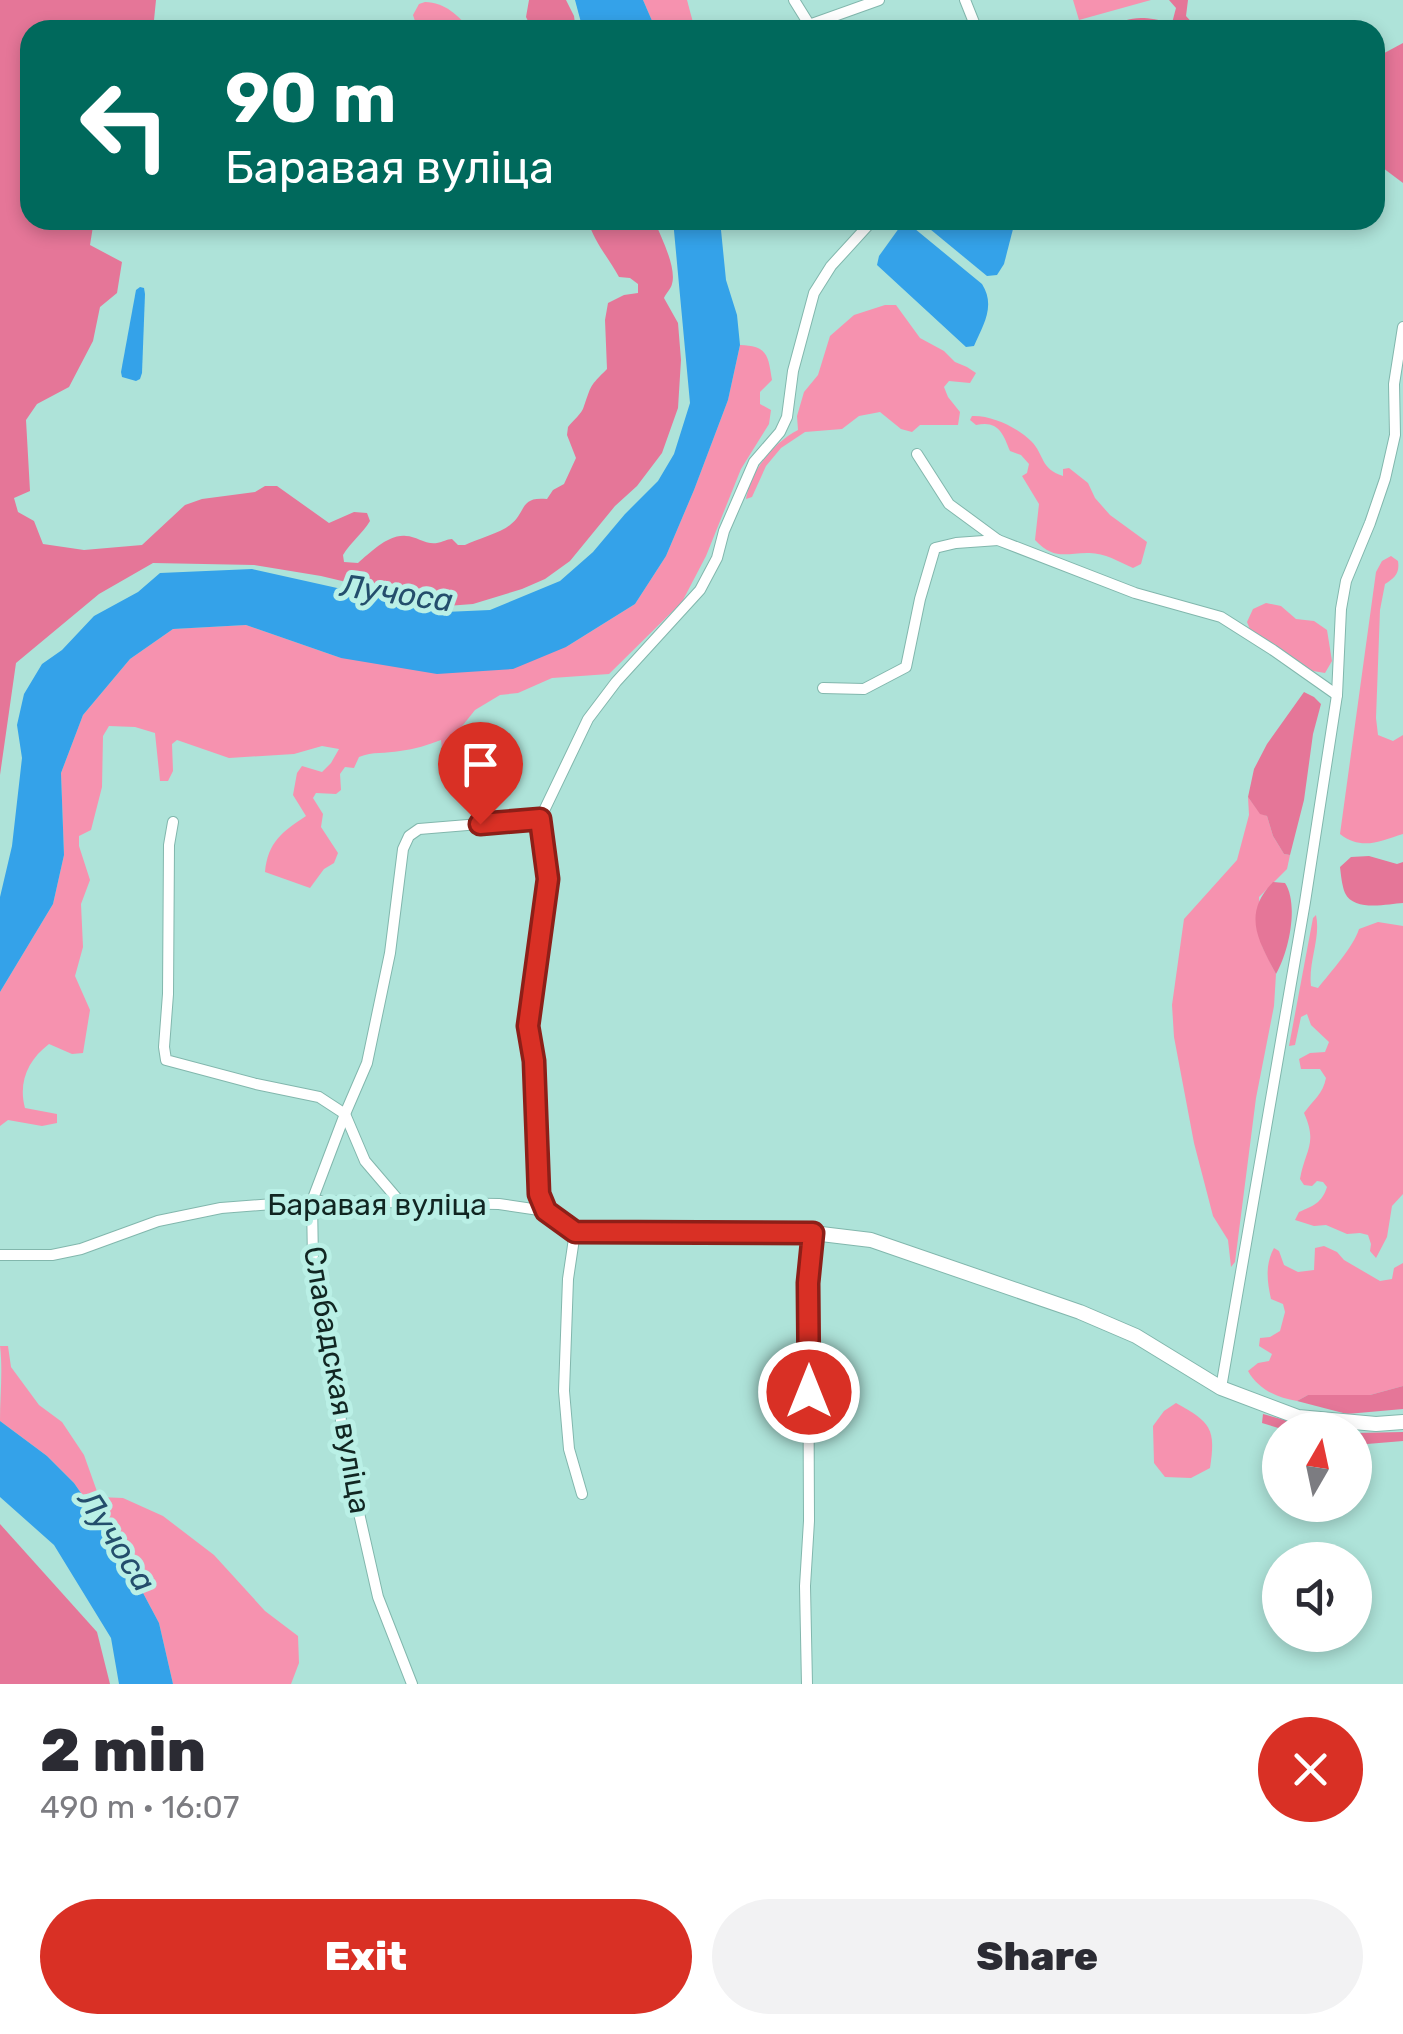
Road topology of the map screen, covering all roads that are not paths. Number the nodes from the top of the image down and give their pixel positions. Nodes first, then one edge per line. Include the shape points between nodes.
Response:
1 (879, 0) edge
2 (829, 20) edge
3 (864, 230) edge
4 (1403, 327) edge
5 (917, 454) dead end
6 (998, 540) junction
7 (823, 688) dead end
8 (1336, 695) junction
9 (540, 819) junction
10 (173, 822) dead end
11 (345, 1114) junction
12 (312, 1201) junction
13 (400, 1202) junction
14 (546, 1211) junction
15 (575, 1232) junction
16 (813, 1233) junction
17 (0, 1255) edge
18 (1221, 1388) junction
19 (1403, 1422) edge
20 (582, 1494) dead end
21 (412, 1684) edge
22 (807, 1684) edge

1 - 2 street
3 - 9 street via 814,293 787,416 754,462 700,590 588,719
4 - 8 street via 1395,434 1346,581
5 - 6 street via 948,504
6 - 7 street via 936,548 906,666 864,689
6 - 8 street via 1134,593 1221,617
8 - 18 street
9 - 11 street, Слабадская вуліца via 418,829 409,836 368,1063
9 - 14 street via 548,879 528,1026 539,1194
10 - 11 street via 166,1060 319,1097
11 - 12 street, Слабадская вуліца
11 - 13 street via 365,1162
12 - 13 street, Баравая вуліца
12 - 17 street, Баравая вуліца via 220,1208 81,1248
12 - 21 street, Слабадская вуліца via 313,1262 338,1374 342,1438 378,1597
13 - 14 street, Баравая вуліца
14 - 15 street, Баравая вуліца
15 - 16 street
15 - 20 street via 564,1391 568,1449
16 - 18 street via 871,1240 1080,1312 1136,1336
16 - 22 street
18 - 19 street via 1298,1417

